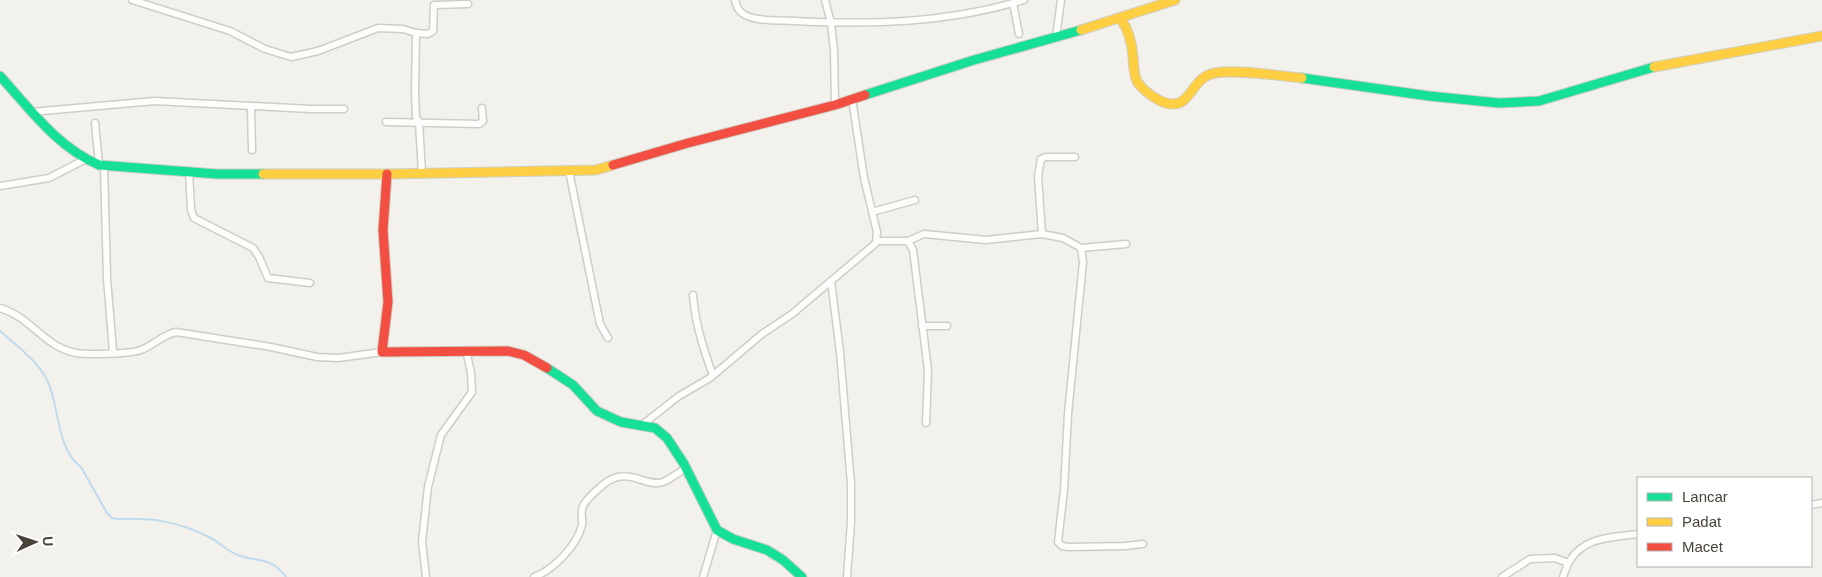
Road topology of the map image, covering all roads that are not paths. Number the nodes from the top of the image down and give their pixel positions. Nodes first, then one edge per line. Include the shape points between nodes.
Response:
1 (132, 0) edge
2 (735, 0) edge
3 (825, 0) edge
4 (1024, 0) edge
5 (1061, 0) edge
6 (1175, 0) edge
7 (1013, 3) junction
8 (468, 4) dead end
9 (1120, 18) junction
10 (831, 23) junction
11 (416, 33) junction
12 (1019, 34) dead end
13 (1822, 36) edge
14 (1056, 37) junction
15 (0, 76) edge
16 (852, 99) junction
17 (835, 104) junction
18 (251, 106) junction
19 (482, 108) dead end
20 (344, 109) dead end
21 (31, 112) junction
22 (386, 122) dead end
23 (419, 122) junction
24 (95, 123) dead end
25 (252, 150) dead end
26 (1075, 157) dead end
27 (84, 160) junction
28 (101, 165) junction
29 (189, 171) junction
30 (569, 171) junction
31 (422, 173) junction
32 (387, 174) junction
33 (0, 186) edge
34 (915, 200) dead end
35 (872, 212) junction
36 (1042, 234) junction
37 (878, 241) junction
38 (908, 241) junction
39 (1126, 244) dead end
40 (1081, 248) junction
41 (831, 280) junction
42 (310, 282) dead end
43 (693, 295) dead end
44 (0, 308) edge
45 (922, 326) junction
46 (948, 326) dead end
47 (608, 338) dead end
48 (466, 350) junction
49 (113, 352) junction
50 (382, 352) junction
51 (713, 375) junction
52 (926, 423) dead end
53 (642, 425) junction
54 (686, 468) junction
55 (717, 530) junction
56 (1637, 534) edge
57 (1143, 544) dead end
58 (1568, 563) junction
59 (426, 577) edge
60 (534, 577) edge
61 (704, 577) edge
62 (802, 577) edge
63 (847, 577) edge
64 (1502, 577) edge
65 (1563, 577) edge

1 - 11 street via 230,31 265,49 291,57 378,28
2 - 10 street via 742,14 760,19
3 - 10 street
4 - 7 street
5 - 14 street
6 - 9 street
7 - 10 street via 960,15 898,23
7 - 12 street
8 - 11 street via 434,5 433,31
9 - 13 street via 1130,35 1138,84 1160,101 1180,103 1202,78 1229,72 1499,103 1539,101 1655,67
9 - 14 street
10 - 17 street
11 - 23 street via 415,94
14 - 16 street
15 - 21 street
16 - 17 street
16 - 35 street
17 - 30 street via 596,170
18 - 20 street
18 - 21 street via 155,101
18 - 25 street
19 - 23 street via 483,121 479,124
21 - 27 street
22 - 23 street
23 - 31 street
24 - 28 street
26 - 36 street via 1041,159 1038,176
27 - 28 street
27 - 33 street via 49,178
28 - 29 street
28 - 49 street
29 - 32 street via 217,174
29 - 42 street via 194,218 253,248 268,278
30 - 31 street
30 - 47 street via 600,324
31 - 32 street
32 - 50 street via 383,230 388,302
34 - 35 street
35 - 37 street
36 - 38 street via 986,240 928,234
36 - 40 street via 1063,238
37 - 38 street
37 - 41 street
38 - 45 street via 913,250
39 - 40 street
40 - 57 street via 1083,262 1058,542 1068,547
41 - 51 street
41 - 63 street via 840,344 851,484
43 - 51 street via 699,335
44 - 49 street via 19,316 68,351
45 - 46 street
45 - 52 street via 928,370
48 - 50 street
48 - 53 street via 508,351 524,356 573,385 597,411 621,422
48 - 59 street via 472,392 441,435 428,487 422,542
49 - 50 street via 141,350 176,332 317,357 338,358
51 - 53 street
53 - 54 street via 654,428 667,438
54 - 55 street
54 - 60 street via 663,482 622,476 606,483 584,505 582,526 562,560
55 - 61 street
55 - 62 street via 725,537 780,556
56 - 58 street via 1586,544
58 - 64 street via 1555,558 1530,559
58 - 65 street

